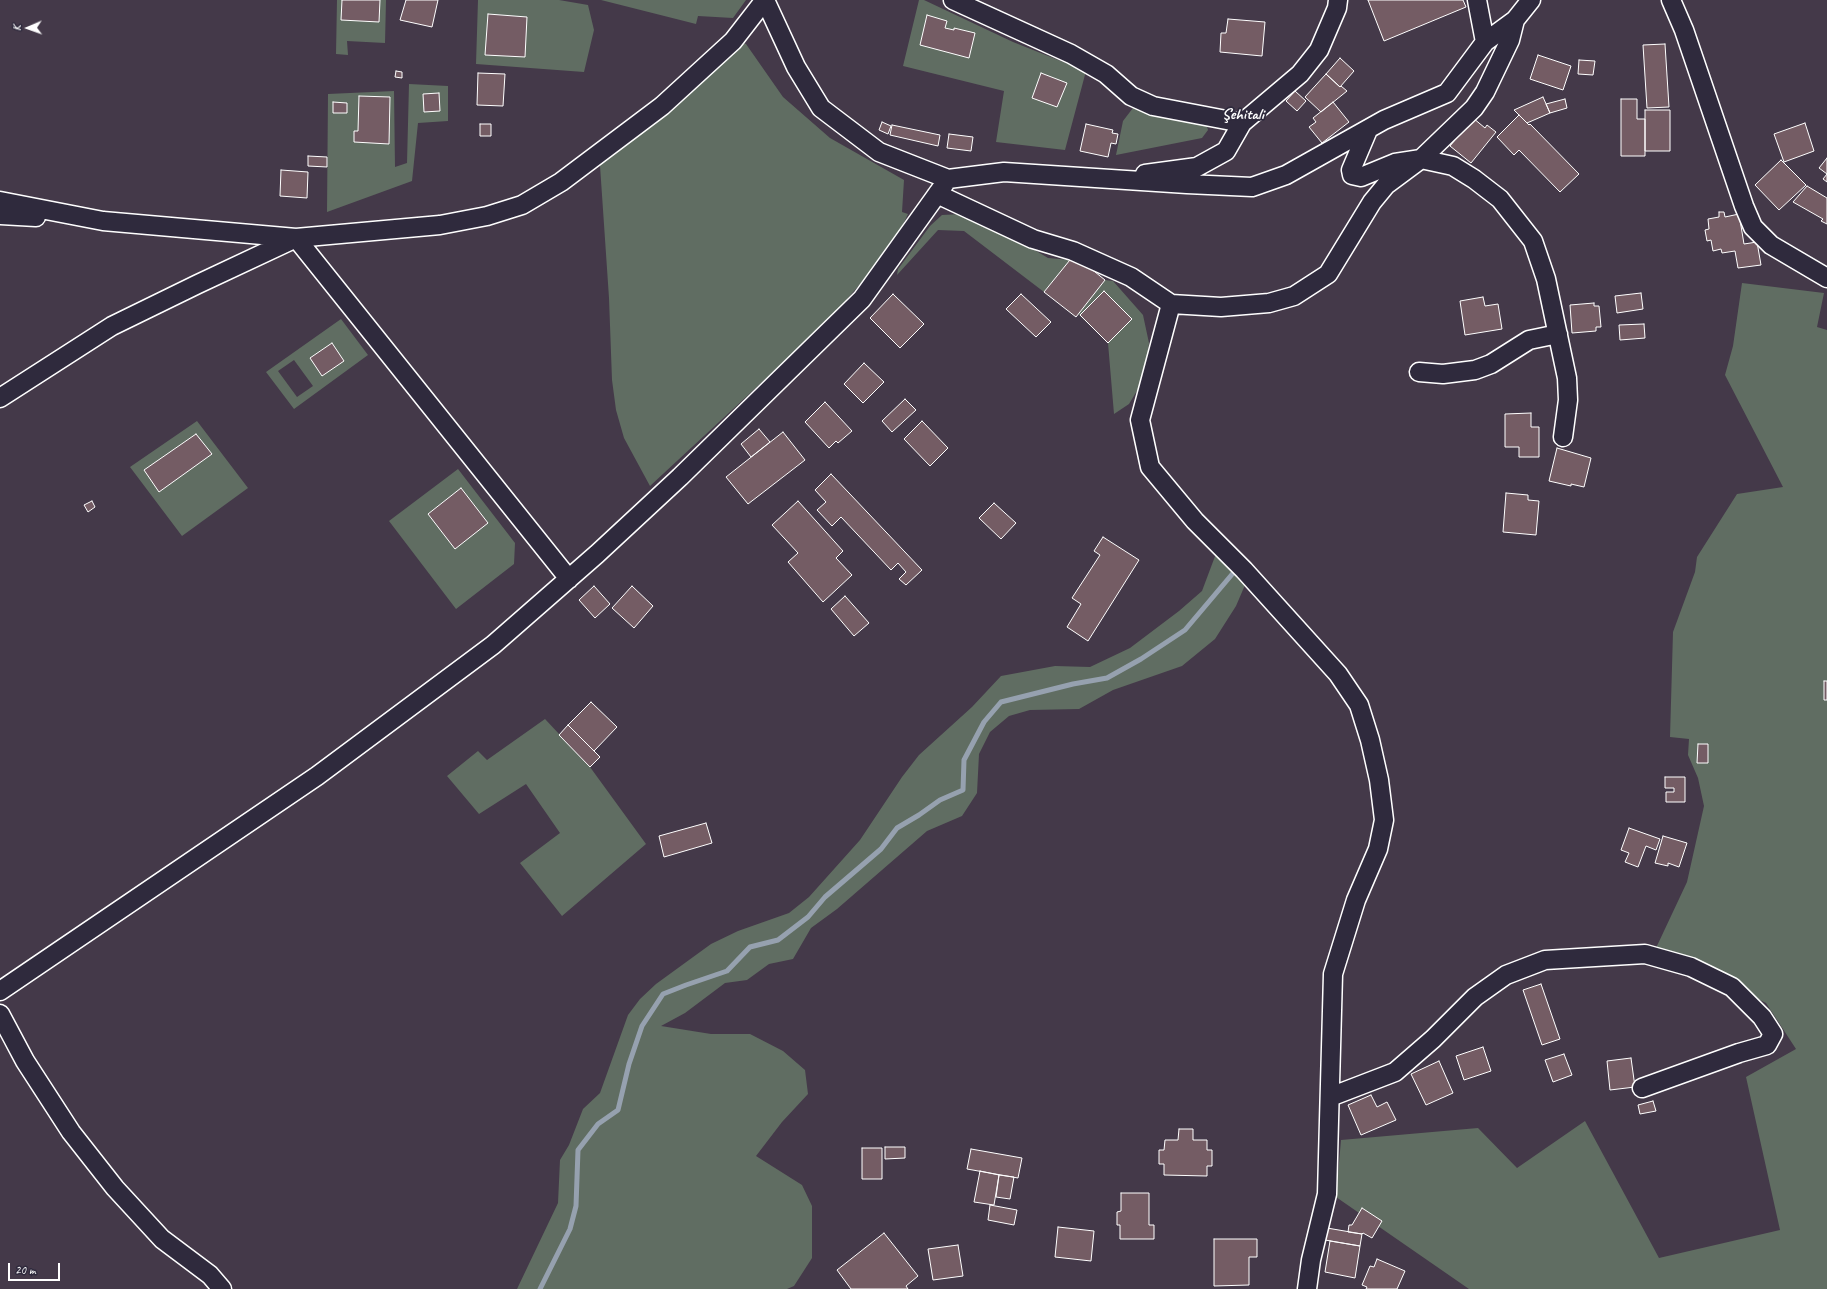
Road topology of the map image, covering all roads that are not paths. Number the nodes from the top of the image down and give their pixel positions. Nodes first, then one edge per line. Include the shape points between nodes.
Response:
1 (952, 0) edge
2 (1338, 0) edge
3 (1477, 0) edge
4 (1531, 0) edge
5 (1671, 0) edge
6 (765, 1) edge
7 (1515, 20) junction
8 (1485, 42) junction
9 (1242, 123) junction
10 (1368, 130) junction
11 (1421, 159) junction
12 (948, 179) junction
13 (1104, 179) junction
14 (937, 194) junction
15 (0, 201) edge
16 (0, 216) edge
17 (103, 220) junction
18 (296, 238) junction
19 (1827, 278) edge
20 (1171, 304) junction
21 (1558, 334) junction
22 (1419, 372) dead end
23 (0, 398) edge
24 (1563, 437) dead end
25 (569, 579) junction
26 (2, 986) edge
27 (0, 1014) edge
28 (1642, 1088) dead end
29 (1330, 1097) junction
30 (222, 1289) edge
31 (1307, 1289) edge

1 - 9 street via 1071,54 1106,74 1131,96 1153,106
2 - 9 street via 1319,50 1300,74
3 - 8 street
4 - 7 street
5 - 19 street via 1684,30 1744,206 1754,227 1771,245
6 - 12 street via 796,67 820,108 879,152
6 - 18 street via 733,41 662,106 561,182 522,205 486,216 440,224
7 - 8 street
7 - 11 street via 1510,40 1485,92 1474,108
8 - 10 street via 1446,93 1384,120
9 - 13 street via 1226,151 1197,167
10 - 11 street via 1351,170 1352,175 1361,177 1395,163
10 - 13 street via 1286,175 1252,187
11 - 20 street via 1386,185 1372,202 1328,274 1294,296 1269,303 1221,307
11 - 21 street via 1453,166 1474,179 1505,205 1533,241 1546,279
12 - 13 street via 1004,172
12 - 14 street
14 - 20 street via 1033,239 1073,251 1131,277
14 - 25 street via 862,299 680,477
15 - 17 street
16 - 17 street
17 - 18 street
18 - 23 street via 112,326
18 - 25 street
20 - 29 street via 1140,420 1150,467 1195,521 1244,570 1338,674 1359,705 1379,780 1384,820 1378,849 1356,900 1333,974
21 - 22 street via 1529,340 1492,364 1475,370 1443,374
21 - 24 street via 1567,378 1568,400
25 - 26 street via 494,645 317,776
27 - 30 street via 25,1061 71,1132 115,1188 162,1239 210,1275
28 - 29 street via 1767,1045 1773,1034 1762,1017 1732,987 1691,967 1645,954 1545,960 1506,975 1475,997 1395,1072
29 - 31 street via 1328,1194 1311,1260

